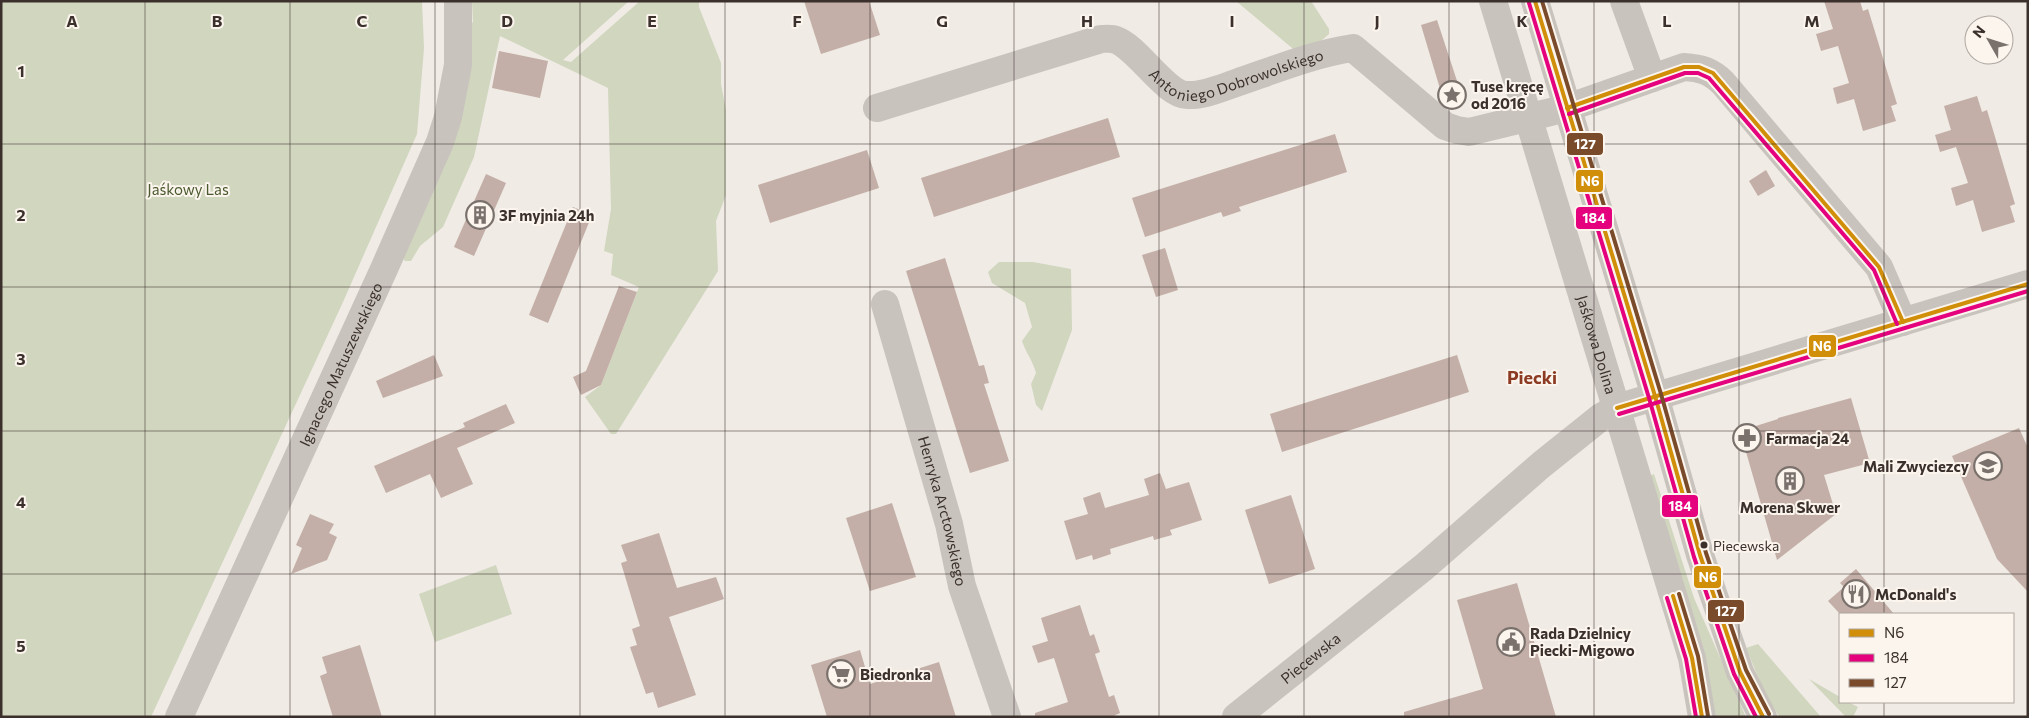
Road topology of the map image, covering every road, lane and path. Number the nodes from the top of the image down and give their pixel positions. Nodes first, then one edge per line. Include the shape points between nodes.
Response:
1 (458, 1) edge
2 (1493, 1) edge
3 (1535, 1) edge
4 (1624, 1) edge
5 (1652, 78) junction
6 (877, 108) dead end
7 (1567, 108) junction
8 (1528, 118) junction
9 (2028, 284) edge
10 (885, 304) dead end
11 (1903, 322) junction
12 (1655, 396) junction
13 (1617, 408) junction
14 (179, 717) edge
15 (1007, 717) edge
16 (1236, 717) edge
17 (1702, 717) edge
18 (1763, 717) edge

1 - 14 street, Ignacego Matuszewskiego via 458,65 440,142
2 - 8 street, Jaśkowa Dolina
3 - 7 street
4 - 5 street
5 - 7 street
5 - 11 street via 1684,67 1699,67 1713,73 1879,267
6 - 8 street, Antoniego Dobrowolskiego via 1101,39 1114,39 1126,45 1179,94 1188,96 1328,51 1353,48 1445,126 1468,132
7 - 8 street
7 - 12 street
8 - 13 street, Jaśkowa Dolina
9 - 11 street, Piecewska
10 - 15 street, Henryka Arctowskiego via 949,524 962,586
11 - 12 street, Piecewska
12 - 13 street, Piecewska
12 - 18 street via 1700,555 1740,672
13 - 16 street, Piecewska via 1541,465 1424,567
13 - 17 street, Jaśkowa Dolina via 1692,658

